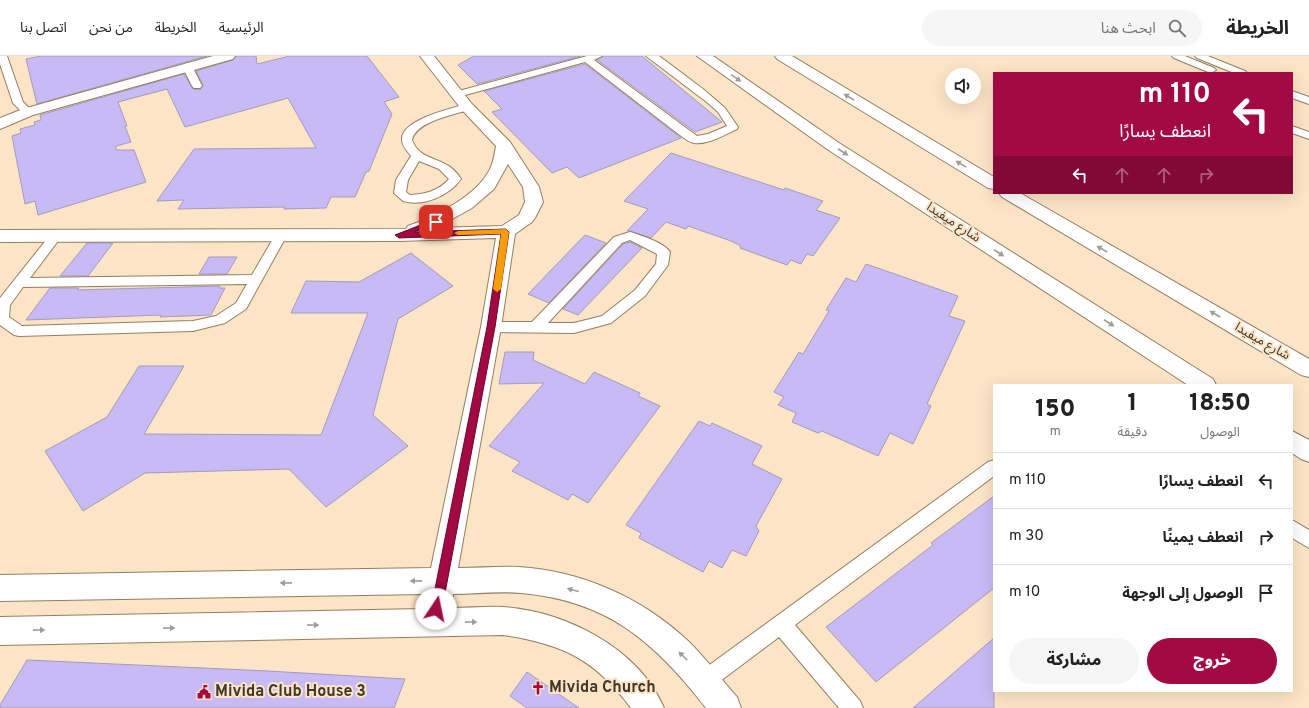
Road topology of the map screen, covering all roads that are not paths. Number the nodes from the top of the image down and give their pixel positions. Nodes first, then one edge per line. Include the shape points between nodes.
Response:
1 (2, 56) edge
2 (228, 56) edge
3 (427, 56) edge
4 (599, 56) edge
5 (651, 56) edge
6 (704, 56) edge
7 (782, 56) edge
8 (1177, 56) edge
9 (1200, 56) edge
10 (588, 58) junction
11 (187, 66) junction
12 (1216, 72) edge
13 (1240, 72) edge
14 (197, 86) dead end
15 (1293, 94) edge
16 (463, 100) junction
17 (1309, 101) edge
18 (1293, 104) edge
19 (1309, 110) edge
20 (28, 112) junction
21 (0, 124) edge
22 (1293, 129) edge
23 (1309, 136) edge
24 (504, 145) junction
25 (417, 156) junction
26 (993, 183) edge
27 (1010, 194) edge
28 (506, 232) junction
29 (281, 234) junction
30 (399, 235) junction
31 (0, 236) edge
32 (55, 237) junction
33 (257, 279) junction
34 (19, 283) junction
35 (491, 327) junction
36 (535, 328) junction
37 (1309, 369) edge
38 (1203, 384) edge
39 (1293, 442) edge
40 (1309, 452) edge
41 (993, 468) edge
42 (1293, 529) edge
43 (1309, 540) edge
44 (442, 581) junction
45 (0, 588) edge
46 (434, 623) junction
47 (781, 624) junction
48 (0, 631) edge
49 (704, 681) junction
50 (649, 708) edge
51 (726, 708) edge
52 (852, 708) edge

1 - 20 lane via 18,103
2 - 11 street
3 - 16 street
4 - 10 lane
5 - 10 lane via 717,106 731,121 732,127 711,137 696,140
6 -> 38 street, شارع ميفيدا via 833,146
26 -> 7 street
8 - 12 lane
9 - 13 lane
10 - 16 lane
11 - 14 lane
11 - 20 street
15 - 17 lane
16 - 24 street
16 - 25 lane via 416,125 408,134 407,141
18 - 19 lane
20 - 21 street
22 - 23 lane
24 - 28 street via 531,187 534,202 526,218
24 - 30 street via 500,165 488,185 466,204 436,222
25 - 25 lane via 402,180 400,192 407,199 420,199 450,186 455,179 452,173 435,162
37 -> 27 street, شارع ميفيدا
28 - 30 street
28 - 35 street
29 - 30 street
29 - 32 street
29 - 33 lane
31 - 32 street
32 - 34 lane
33 - 34 lane
33 - 34 lane via 241,306 220,320 193,326 19,330 2,320 2,304
35 - 36 lane
35 - 44 street
36 - 36 lane via 574,328 606,320 640,294 662,265 664,252 630,236 618,240
39 - 40 street
41 - 47 lane
42 - 43 lane
44 -> 45 street
44 - 46 street
49 -> 44 street via 668,642 643,622 586,593 552,584 518,580
48 -> 46 street
46 -> 50 street via 503,621 553,630 576,639 616,668
47 - 49 lane
47 - 52 lane
49 - 51 street

